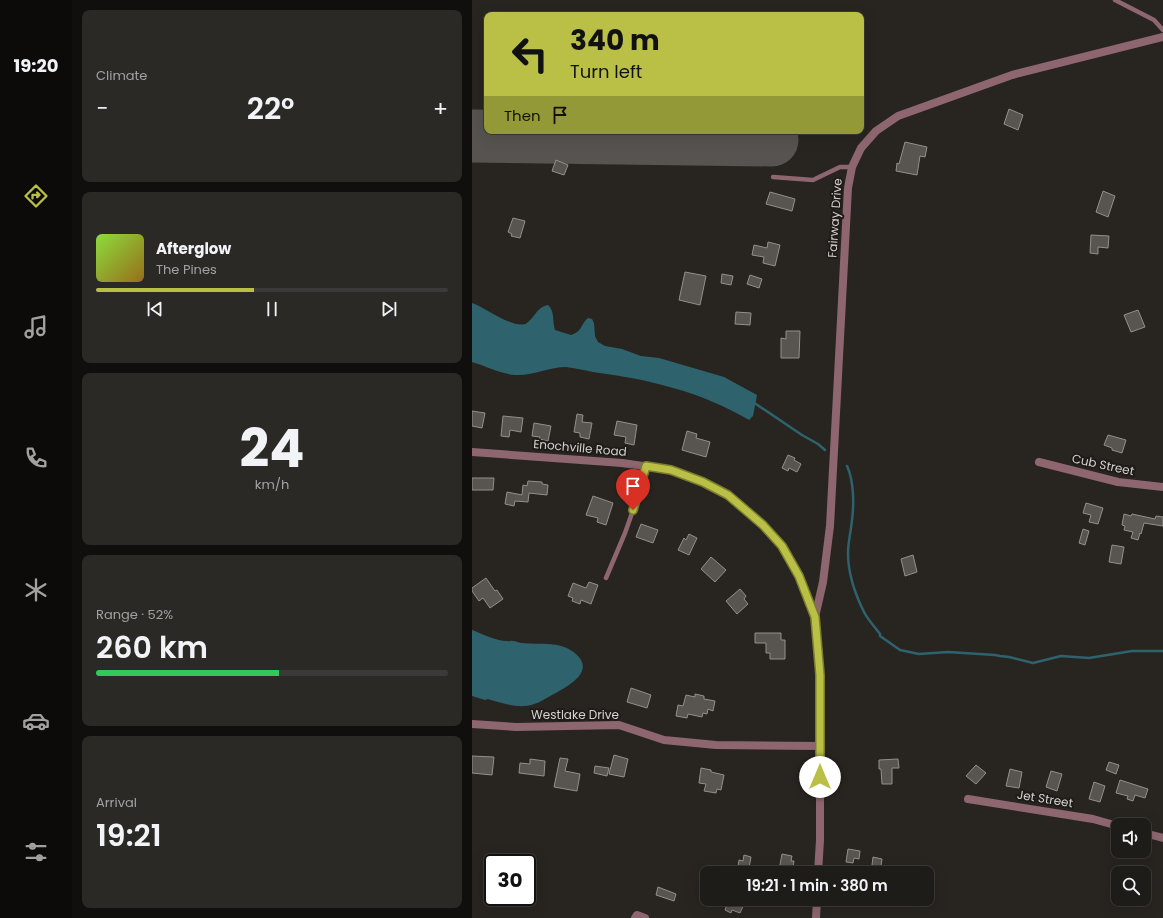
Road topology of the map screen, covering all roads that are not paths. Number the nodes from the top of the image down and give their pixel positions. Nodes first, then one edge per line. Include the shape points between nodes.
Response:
1 (1115, 0) edge
2 (1163, 30) edge
3 (1163, 37) edge
4 (852, 167) junction
5 (773, 177) dead end
6 (472, 452) edge
7 (1039, 462) dead end
8 (646, 466) junction
9 (1163, 487) edge
10 (606, 578) dead end
11 (815, 617) junction
12 (472, 724) edge
13 (820, 746) junction
14 (968, 799) dead end
15 (1111, 824) edge
16 (1151, 835) edge
17 (1163, 838) edge
18 (818, 866) edge
19 (817, 906) edge
20 (635, 918) edge
21 (644, 918) edge
22 (816, 918) edge

1 - 2 lane via 1154,20
3 - 4 street, Fairway Drive via 1012,76 898,116 876,131 861,148
4 - 5 lane via 840,167 813,180
4 - 11 street, Fairway Drive via 848,188 830,526 823,582
6 - 8 street, Enochville Road
7 - 9 street, Cub Street via 1118,482
8 - 10 lane via 625,533
8 - 11 street, Enochville Road via 671,470 703,482 728,495 763,525 782,546 799,576
11 - 13 street, Enochville Road via 820,675
12 - 13 street, Westlake Drive via 516,727 619,725 664,740 716,745
13 - 18 street, Enochville Road
14 - 15 street, Jet Street
16 - 17 street
19 - 22 street
20 - 21 street via 636,915

